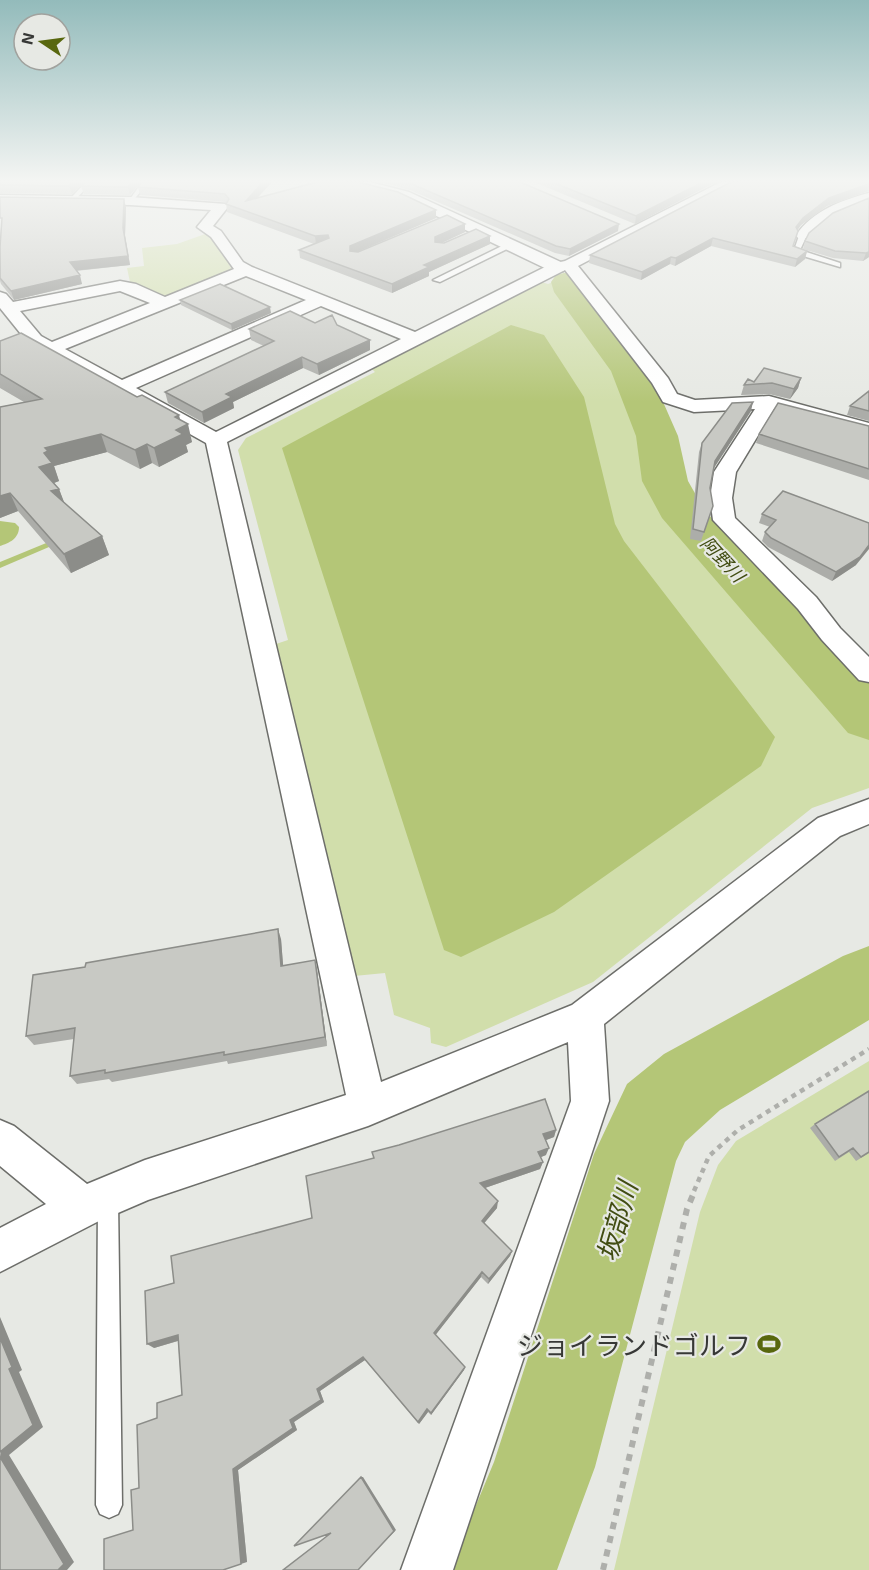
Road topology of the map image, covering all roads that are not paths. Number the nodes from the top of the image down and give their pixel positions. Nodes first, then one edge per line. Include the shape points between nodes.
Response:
1 (231, 255) edge
2 (489, 255) edge
3 (536, 255) edge
4 (585, 255) edge
5 (808, 255) edge
6 (837, 265) edge
7 (563, 266) junction
8 (246, 270) junction
9 (437, 280) dead end
10 (321, 300) junction
11 (4, 302) edge
12 (165, 303) junction
13 (416, 339) junction
14 (52, 348) junction
15 (123, 387) junction
16 (769, 402) junction
17 (869, 429) edge
18 (216, 440) junction
19 (869, 673) edge
20 (869, 811) edge
21 (585, 1017) junction
22 (368, 1107) junction
23 (0, 1140) edge
24 (95, 1201) junction
25 (0, 1251) edge
26 (109, 1505) dead end
27 (427, 1570) edge

1 - 8 street
2 - 9 lane
3 - 7 street
4 - 7 street
5 - 6 lane
7 - 13 street
7 - 16 street via 662,382 670,398 694,406
8 - 10 street
8 - 12 street
10 - 13 street
10 - 15 street
11 - 12 street via 130,286
11 - 14 street via 35,340
12 - 14 street
13 - 18 street
14 - 15 street
15 - 18 street
16 - 17 street
16 - 19 street via 725,472 721,498 724,520 807,603
18 - 22 street
20 - 21 street via 829,827
21 - 22 street
21 - 27 street via 590,1101
22 - 24 street via 145,1180
23 - 24 street
24 - 25 street
24 - 26 lane

